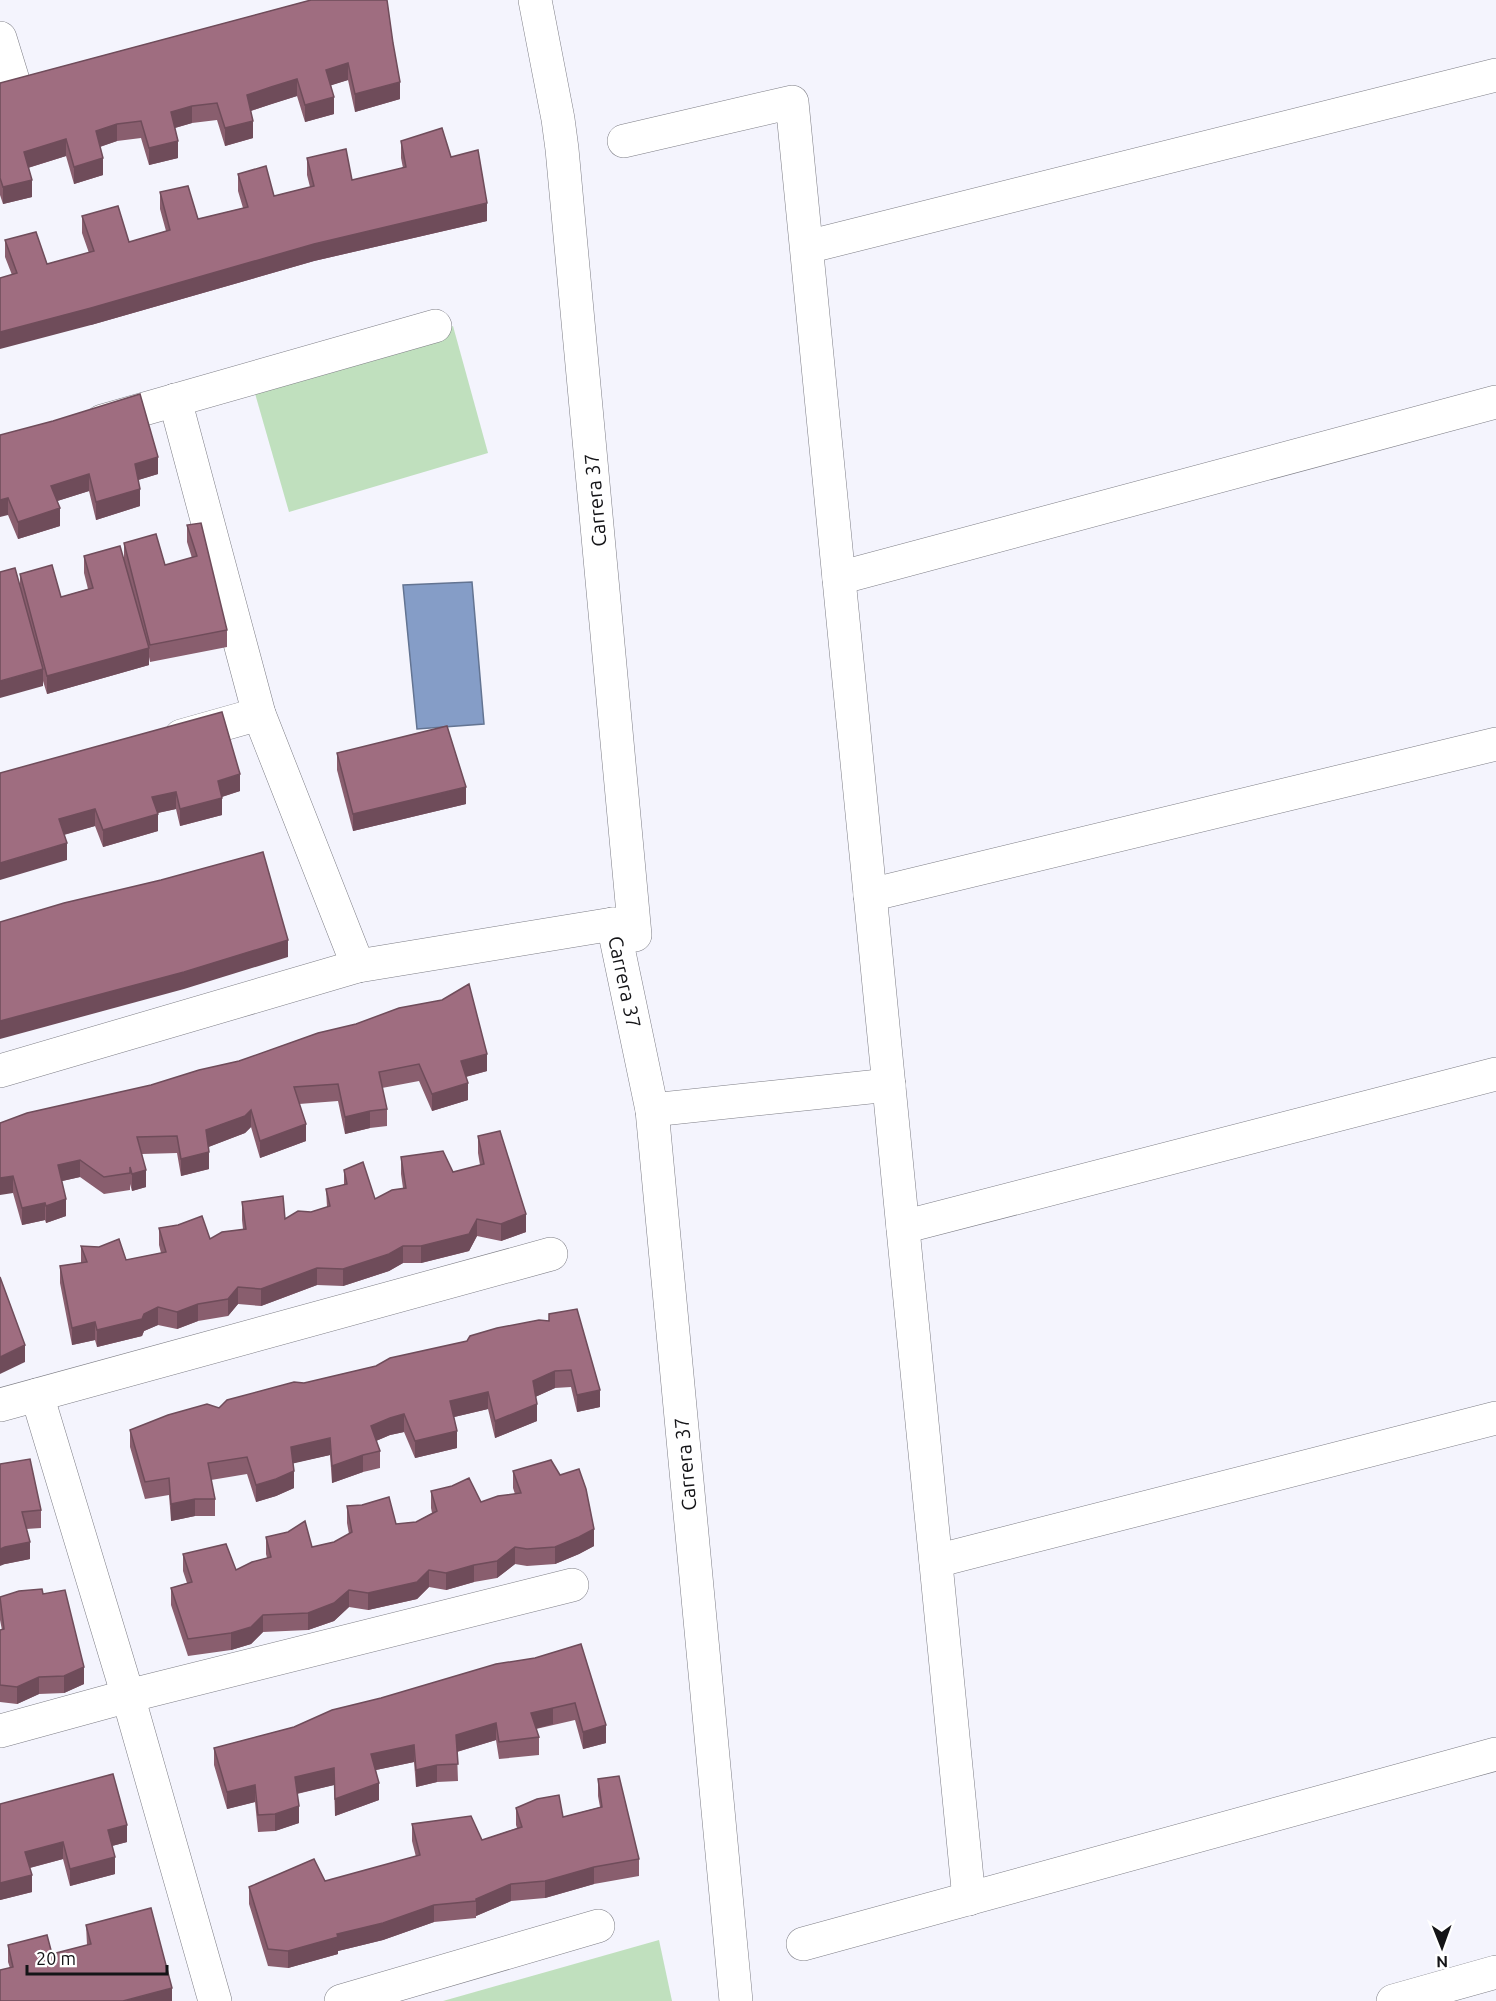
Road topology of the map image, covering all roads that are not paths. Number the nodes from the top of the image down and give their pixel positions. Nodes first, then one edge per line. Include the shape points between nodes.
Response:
1 (535, 0) edge
2 (0, 38) edge
3 (1496, 75) edge
4 (50, 80) edge
5 (8, 92) edge
6 (624, 141) dead end
7 (807, 247) junction
8 (435, 326) dead end
9 (175, 400) junction
10 (1496, 402) edge
11 (74, 428) edge
12 (839, 578) junction
13 (259, 714) junction
14 (153, 744) edge
15 (1496, 744) edge
16 (870, 895) junction
17 (613, 924) junction
18 (358, 966) junction
19 (0, 1071) edge
20 (1496, 1074) edge
21 (890, 1085) junction
22 (652, 1110) junction
23 (903, 1227) junction
24 (550, 1254) dead end
25 (38, 1395) junction
26 (0, 1406) edge
27 (1496, 1418) edge
28 (936, 1561) junction
29 (572, 1586) dead end
30 (128, 1696) junction
31 (0, 1731) edge
32 (1496, 1754) edge
33 (969, 1899) junction
34 (598, 1926) dead end
35 (804, 1944) dead end
36 (1496, 1972) edge
37 (215, 2001) edge
38 (341, 2001) edge
39 (736, 2001) edge
40 (1393, 2001) edge

1 - 17 street, Carrera 37 via 562,149 635,935
2 - 5 street
3 - 7 street
4 - 5 street
6 - 7 street via 792,102
7 - 12 street
8 - 9 street
9 - 11 street
9 - 13 street
10 - 12 street
12 - 16 street
13 - 14 street
13 - 18 street
15 - 16 street
16 - 21 street
17 - 18 street
17 - 22 street, Carrera 37
18 - 19 street
20 - 23 street
21 - 22 street
21 - 23 street
22 - 39 street, Carrera 37
23 - 28 street
24 - 25 street
25 - 26 street
25 - 30 street
27 - 28 street
28 - 33 street
29 - 30 street
30 - 31 street
30 - 37 street
32 - 33 street
33 - 35 street
34 - 38 street
36 - 40 street

